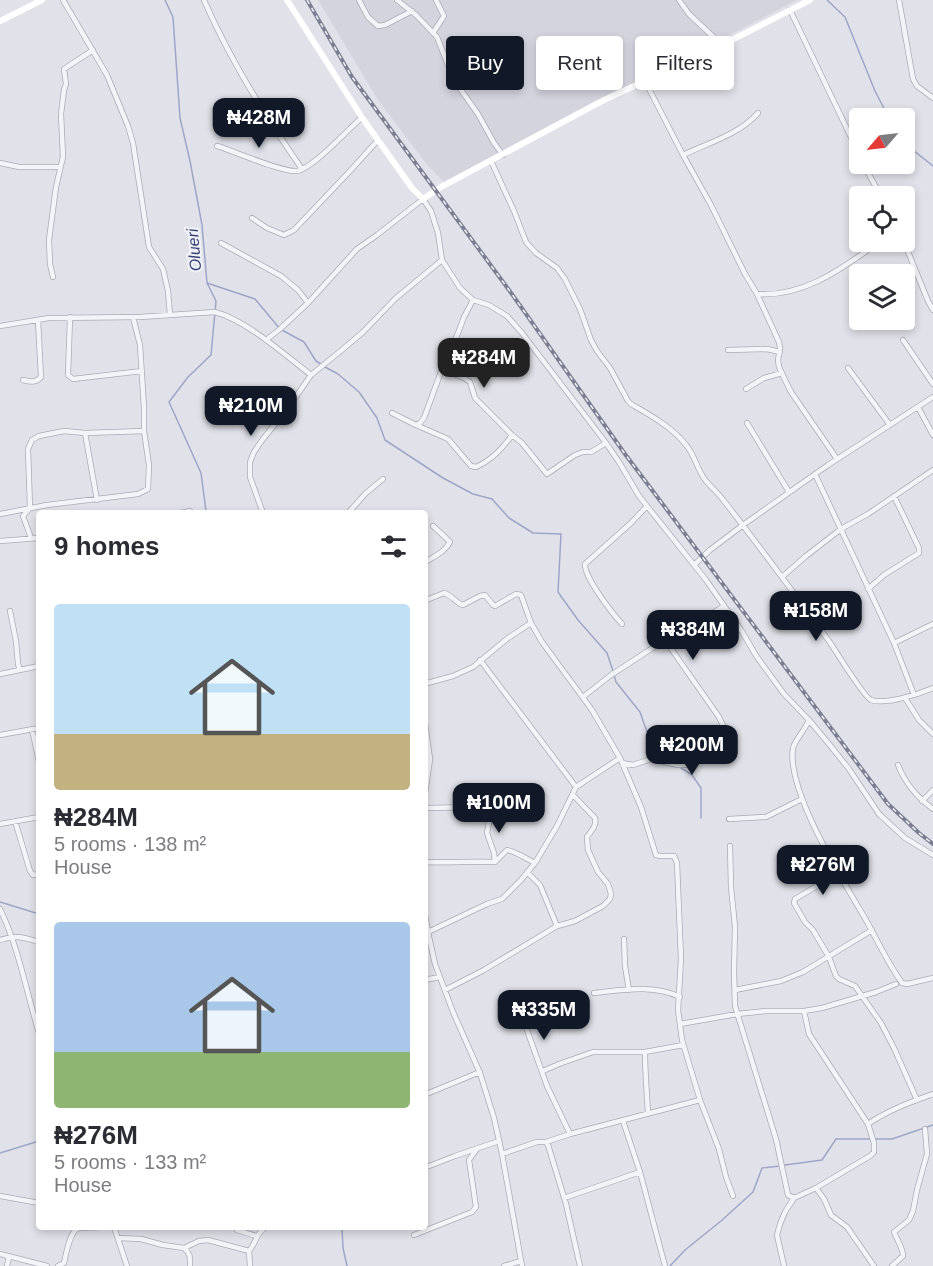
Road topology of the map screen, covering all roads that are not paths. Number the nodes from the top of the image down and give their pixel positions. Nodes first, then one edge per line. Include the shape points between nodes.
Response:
1 (42, 0) edge
2 (63, 0) edge
3 (204, 0) edge
4 (287, 0) edge
5 (359, 0) edge
6 (398, 0) edge
7 (436, 0) edge
8 (679, 0) edge
9 (810, 0) edge
10 (899, 0) edge
11 (790, 10) junction
12 (412, 11) junction
13 (0, 21) edge
14 (433, 33) junction
15 (712, 36) edge
16 (734, 39) edge
17 (93, 50) junction
18 (635, 86) edge
19 (650, 90) edge
20 (933, 98) edge
21 (758, 113) dead end
22 (362, 117) junction
23 (849, 133) edge
24 (378, 140) junction
25 (217, 146) dead end
26 (503, 155) junction
27 (683, 155) junction
28 (491, 161) junction
29 (0, 163) edge
30 (60, 168) junction
31 (302, 169) junction
32 (423, 199) junction
33 (252, 218) dead end
34 (221, 243) dead end
35 (865, 252) edge
36 (908, 252) edge
37 (442, 260) junction
38 (53, 277) dead end
39 (757, 294) junction
40 (473, 300) junction
41 (308, 303) junction
42 (933, 310) edge
43 (170, 315) junction
44 (70, 317) junction
45 (133, 317) junction
46 (38, 320) junction
47 (0, 326) edge
48 (266, 340) junction
49 (903, 340) dead end
50 (728, 350) dead end
51 (780, 352) junction
52 (848, 368) dead end
53 (442, 369) junction
54 (142, 371) junction
55 (782, 373) junction
56 (311, 375) junction
57 (23, 380) dead end
58 (933, 384) edge
59 (746, 389) dead end
60 (933, 397) edge
61 (918, 407) junction
62 (392, 413) dead end
63 (747, 423) dead end
64 (416, 424) junction
65 (890, 425) junction
66 (144, 431) junction
67 (86, 433) junction
68 (512, 435) junction
69 (933, 435) edge
70 (606, 443) junction
71 (837, 459) junction
72 (933, 470) edge
73 (815, 474) junction
74 (383, 479) dead end
75 (789, 492) junction
76 (894, 496) junction
77 (97, 500) junction
78 (647, 506) junction
79 (30, 508) junction
80 (262, 510) edge
81 (351, 510) edge
82 (0, 514) edge
83 (743, 525) junction
84 (433, 526) dead end
85 (842, 529) junction
86 (31, 538) junction
87 (36, 538) edge
88 (0, 541) edge
89 (428, 560) edge
90 (694, 565) junction
91 (782, 577) junction
92 (868, 589) junction
93 (428, 599) edge
94 (724, 606) junction
95 (10, 611) dead end
96 (531, 623) junction
97 (622, 624) dead end
98 (933, 624) edge
99 (665, 640) junction
100 (894, 643) junction
101 (480, 660) junction
102 (36, 667) edge
103 (20, 670) junction
104 (0, 674) edge
105 (428, 683) edge
106 (933, 688) edge
107 (914, 695) junction
108 (583, 697) junction
109 (905, 698) junction
110 (809, 720) junction
111 (36, 728) edge
112 (32, 729) junction
113 (933, 734) edge
114 (0, 735) edge
115 (428, 744) edge
116 (36, 748) edge
117 (621, 761) junction
118 (898, 765) dead end
119 (428, 769) edge
120 (576, 787) junction
121 (933, 790) edge
122 (573, 795) junction
123 (802, 799) junction
124 (922, 801) junction
125 (428, 808) edge
126 (933, 810) edge
127 (36, 818) edge
128 (729, 819) dead end
129 (15, 821) junction
130 (0, 824) edge
131 (730, 846) dead end
132 (933, 855) edge
133 (428, 862) edge
134 (495, 862) junction
135 (535, 862) junction
136 (527, 872) junction
137 (839, 873) junction
138 (36, 874) edge
139 (0, 909) edge
140 (557, 926) junction
141 (872, 930) junction
142 (428, 932) joint
143 (11, 936) junction
144 (624, 939) dead end
145 (0, 940) edge
146 (36, 941) edge
147 (829, 957) junction
148 (440, 977) junction
149 (933, 978) edge
150 (428, 979) edge
151 (896, 984) dead end
152 (445, 990) junction
153 (629, 990) junction
154 (735, 990) junction
155 (594, 993) dead end
156 (863, 996) junction
157 (680, 997) junction
158 (36, 1004) edge
159 (30, 1005) junction
160 (804, 1011) junction
161 (737, 1014) junction
162 (523, 1019) dead end
163 (36, 1024) edge
164 (680, 1024) junction
165 (683, 1045) junction
166 (645, 1052) junction
167 (480, 1071) junction
168 (543, 1071) junction
169 (428, 1093) edge
170 (933, 1094) edge
171 (700, 1100) junction
172 (917, 1100) junction
173 (648, 1114) junction
174 (623, 1120) junction
175 (868, 1124) junction
176 (925, 1129) dead end
177 (570, 1134) junction
178 (499, 1141) junction
179 (546, 1142) junction
180 (477, 1149) junction
181 (502, 1154) junction
182 (428, 1166) edge
183 (640, 1172) junction
184 (816, 1188) junction
185 (0, 1196) edge
186 (733, 1196) dead end
187 (564, 1198) junction
188 (794, 1198) junction
189 (36, 1202) edge
190 (428, 1229) edge
191 (76, 1230) edge
192 (115, 1230) edge
193 (237, 1230) edge
194 (261, 1230) edge
195 (427, 1230) edge
196 (414, 1235) dead end
197 (256, 1236) junction
198 (119, 1239) junction
199 (184, 1248) junction
200 (249, 1251) junction
201 (0, 1254) edge
202 (9, 1257) junction
203 (521, 1263) edge
204 (64, 1264) edge
205 (7, 1266) edge
206 (46, 1266) edge
207 (58, 1266) edge
208 (127, 1266) edge
209 (190, 1266) edge
210 (250, 1266) edge
211 (504, 1266) edge
212 (580, 1266) edge
213 (665, 1266) edge
214 (784, 1266) edge
215 (874, 1266) edge
216 (892, 1266) edge

1 - 13 street
2 - 17 street
3 - 31 street via 244,79
4 - 22 street
5 - 12 street via 378,26
6 - 12 street
7 - 14 street via 444,16
8 - 15 street
9 - 11 street
10 - 20 street via 913,79
11 - 16 street
11 - 23 street
12 - 14 street
14 - 26 street via 454,80
17 - 30 street via 64,69
17 - 43 street via 133,143 148,247 163,269
18 - 26 street
19 - 27 street
21 - 27 street via 748,123
22 - 24 street
22 - 31 street
24 - 32 street
24 - 33 street via 294,230 284,235
25 - 31 street via 282,169
26 - 28 street
27 - 39 street
28 - 32 street
28 - 83 street via 526,242 566,279 591,340 628,401 687,445 699,472
29 - 30 street
30 - 38 street via 50,240
32 - 37 street via 438,233
32 - 41 street via 357,249
34 - 41 street via 281,276
35 - 39 street via 813,284 778,294
36 - 42 street
37 - 40 street
37 - 56 street
39 - 51 street
40 - 53 street
40 - 70 street via 489,304 507,316
41 - 48 street
43 - 45 street
43 - 48 street via 215,312
44 - 45 street
44 - 46 street
44 - 54 street via 69,377
45 - 54 street
46 - 47 street
46 - 57 street via 41,377 31,382
48 - 56 street
49 - 58 street
50 - 51 street
51 - 55 street
52 - 65 street
53 - 64 street via 424,418
53 - 68 street via 470,382 475,398
54 - 66 street
55 - 59 street
55 - 71 street
56 - 80 street via 250,462 250,477
60 - 61 street
61 - 65 street
61 - 69 street
62 - 64 street
63 - 75 street
64 - 68 street via 448,439 476,467
65 - 71 street
66 - 67 street
66 - 77 street via 148,489
67 - 77 street
67 - 79 street via 64,431 32,440 28,449
68 - 70 street via 547,474 575,455
70 - 78 street
71 - 73 street
72 - 76 street
73 - 75 street
73 - 85 street
74 - 81 street
75 - 83 street
76 - 85 street
76 - 92 street via 919,553
77 - 79 street
78 - 90 street
78 - 97 street via 585,564 592,582
79 - 82 street
79 - 86 street via 23,516
83 - 90 street
83 - 91 street
84 - 89 street via 450,542
85 - 91 street
85 - 92 street
86 - 87 street
86 - 88 street
90 - 94 street
91 - 109 street via 866,696 872,700
92 - 100 street
93 - 96 street via 444,593 463,605 485,595 495,606 519,594
94 - 99 street
94 - 110 street via 784,694
95 - 103 street
96 - 101 street
96 - 108 street
98 - 100 street
99 - 108 street
99 - 117 street via 719,717 727,738 712,753 689,765 651,759 633,765
100 - 107 street
101 - 105 street via 453,676
101 - 120 street
102 - 103 street
103 - 104 street
106 - 107 street
107 - 109 street
108 - 117 street
109 - 113 street
110 - 123 street via 793,749
110 - 132 street via 879,814 905,838
111 - 112 street
112 - 114 street
112 - 116 street
115 - 119 street
117 - 120 street
117 - 157 street via 656,855 674,856 677,863
118 - 124 street via 904,780
120 - 122 street
121 - 124 street
122 - 135 street
122 - 140 street via 595,818 595,826 587,837 588,850 611,894 603,906
123 - 128 street via 766,816
123 - 137 street
124 - 126 street
125 - 134 street via 485,808 490,816 487,833
127 - 129 street
129 - 130 street
129 - 138 street via 30,871
131 - 154 street
133 - 134 street
134 - 135 street via 507,850
135 - 136 street
136 - 140 street via 540,885
136 - 142 street via 502,899
137 - 141 street
137 - 147 street via 794,903
139 - 143 street
140 - 152 street
141 - 147 street
141 - 149 street via 902,983
142 - 148 street
143 - 145 street
143 - 146 street
143 - 159 street
144 - 153 street
147 - 154 street via 781,981
147 - 156 street via 839,980 853,984
148 - 150 street
148 - 152 street
151 - 156 street
152 - 167 street
153 - 155 street
153 - 157 street via 662,991
154 - 161 street
156 - 160 street
156 - 172 street via 894,1048
157 - 164 street
158 - 159 street
159 - 163 street
160 - 161 street
160 - 175 street via 809,1034
161 - 164 street
161 - 188 street via 776,1139 788,1195
162 - 168 street
164 - 165 street
165 - 166 street
165 - 171 street
166 - 168 street via 593,1052
166 - 173 street
167 - 169 street
167 - 178 street
168 - 177 street
170 - 172 street
171 - 173 street
171 - 186 street
172 - 175 street
173 - 174 street
174 - 177 street
174 - 183 street
175 - 184 street via 874,1152
176 - 216 street via 927,1154 913,1211 909,1220 894,1232 903,1256
177 - 179 street
178 - 180 street
178 - 181 street
179 - 181 street
179 - 187 street
180 - 182 street
180 - 190 street via 469,1160 476,1207
181 - 203 street
183 - 187 street
183 - 213 street
184 - 188 street
184 - 215 street via 831,1215 847,1227
185 - 189 street
187 - 212 street
188 - 214 street via 777,1235
191 - 204 street
192 - 198 street
193 - 197 street
194 - 197 street
195 - 196 street
197 - 200 street
198 - 199 street via 141,1239
198 - 208 street
199 - 200 street via 208,1240
199 - 209 street via 189,1252
200 - 210 street
201 - 202 street
202 - 205 street
202 - 206 street
203 - 211 street
204 - 207 street

